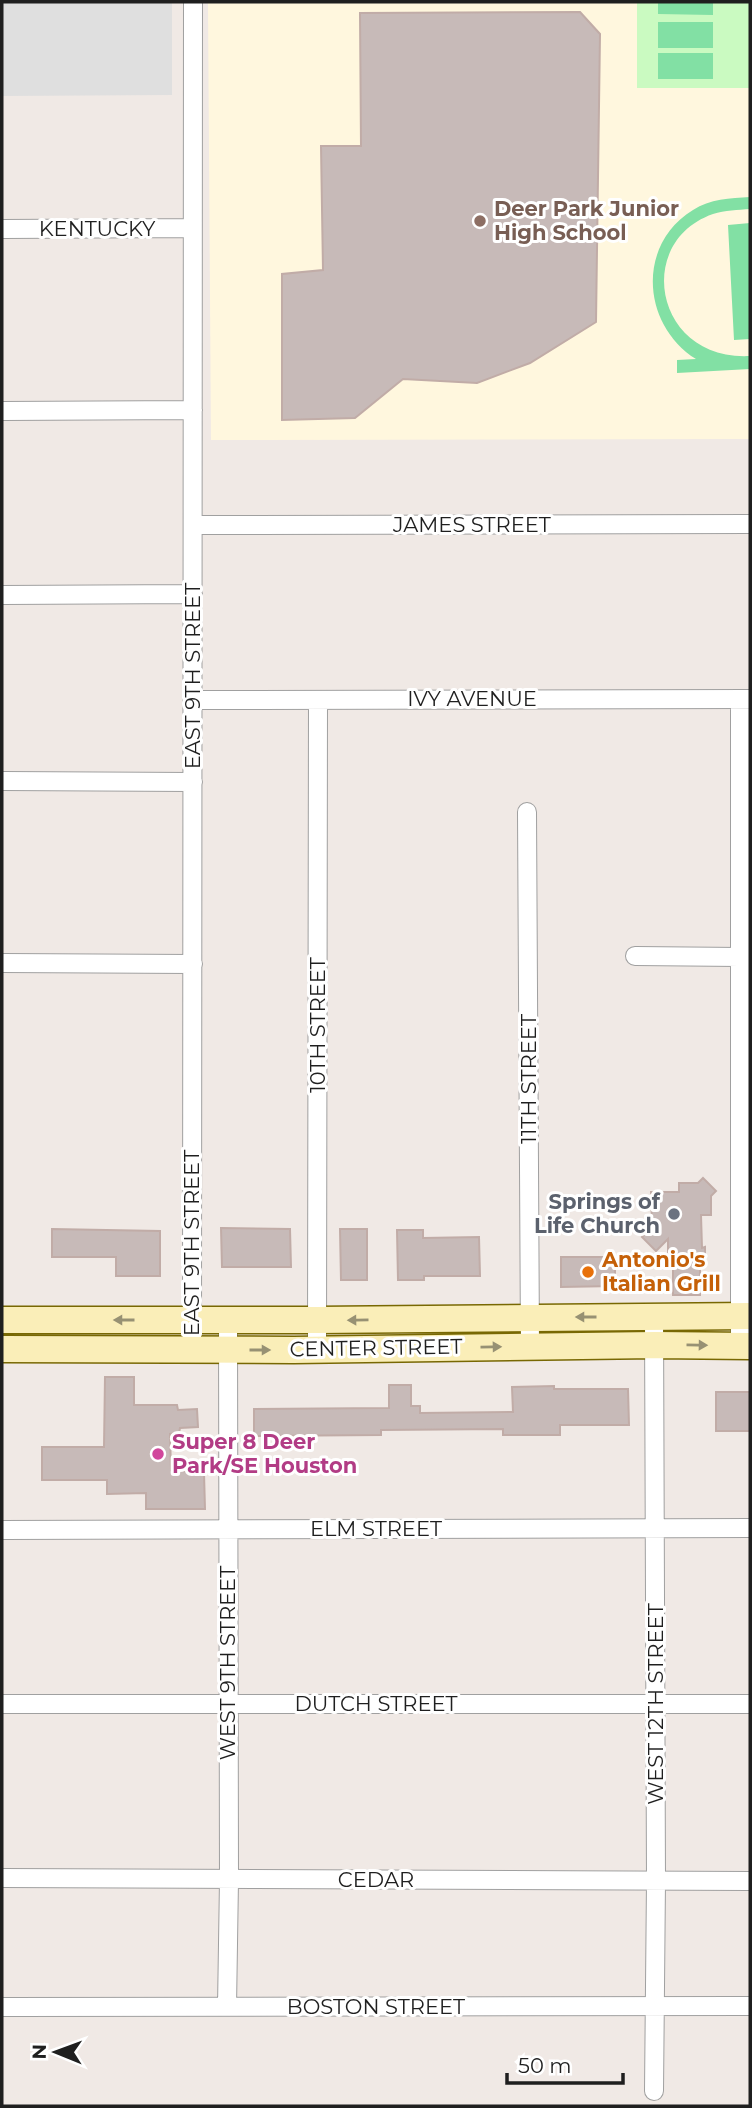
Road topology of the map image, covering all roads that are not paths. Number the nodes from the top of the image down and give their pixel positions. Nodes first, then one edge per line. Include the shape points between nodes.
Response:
1 (193, 2) edge
2 (192, 228) junction
3 (2, 229) edge
4 (193, 410) junction
5 (2, 411) edge
6 (750, 524) edge
7 (193, 525) junction
8 (193, 594) junction
9 (2, 595) edge
10 (745, 699) edge
11 (193, 700) junction
12 (318, 700) junction
13 (2, 781) edge
14 (193, 782) junction
15 (527, 811) dead end
16 (635, 956) dead end
17 (740, 957) junction
18 (2, 963) edge
19 (193, 964) junction
20 (745, 1316) edge
21 (654, 1317) junction
22 (530, 1318) junction
23 (2, 1320) edge
24 (192, 1320) junction
25 (228, 1320) junction
26 (317, 1320) junction
27 (655, 1345) junction
28 (530, 1346) junction
29 (745, 1346) edge
30 (2, 1349) edge
31 (192, 1350) junction
32 (227, 1350) junction
33 (317, 1350) junction
34 (750, 1528) edge
35 (655, 1529) junction
36 (2, 1530) edge
37 (228, 1530) junction
38 (2, 1704) edge
39 (228, 1704) junction
40 (655, 1704) junction
41 (750, 1704) edge
42 (2, 1878) edge
43 (229, 1880) junction
44 (656, 1881) junction
45 (750, 1881) edge
46 (750, 2006) edge
47 (2, 2007) edge
48 (227, 2007) junction
49 (653, 2007) junction
50 (653, 2091) dead end

1 - 2 street, EAST 9TH STREET
2 - 3 street, KENTUCKY
2 - 4 street, EAST 9TH STREET
4 - 5 street
4 - 7 street, EAST 9TH STREET
6 - 7 street, JAMES STREET
7 - 8 street, EAST 9TH STREET
8 - 9 street
8 - 11 street, EAST 9TH STREET
10 - 12 street, IVY AVENUE
10 - 17 street
11 - 12 street, IVY AVENUE
11 - 14 street, EAST 9TH STREET
12 - 26 street, 10TH STREET
13 - 14 street
14 - 19 street, EAST 9TH STREET
15 - 22 street, 11TH STREET
16 - 17 street
17 - 20 street
18 - 19 street
19 - 24 street, EAST 9TH STREET
20 - 21 main road, CENTER STREET
20 - 29 street
21 -> 22 main road, CENTER STREET
21 - 27 street, WEST 12TH STREET
22 -> 26 main road, CENTER STREET
22 - 28 street, 11TH STREET
24 -> 23 main road, CENTER STREET
24 - 25 main road, CENTER STREET
24 - 31 street, EAST 9TH STREET
25 - 26 main road, CENTER STREET
25 - 32 street, WEST 9TH STREET
26 - 33 street, 10TH STREET
27 - 28 main road, CENTER STREET
27 -> 29 main road, CENTER STREET
27 - 35 street, WEST 12TH STREET
33 -> 28 main road, CENTER STREET
30 - 31 main road, CENTER STREET
31 - 32 main road, CENTER STREET
32 -> 33 main road, CENTER STREET
32 - 37 street, WEST 9TH STREET
34 - 35 street, ELM STREET
35 - 37 street, ELM STREET
35 - 40 street, WEST 12TH STREET
36 - 37 street, ELM STREET
37 - 39 street, WEST 9TH STREET
38 - 39 street, DUTCH STREET
39 - 40 street, DUTCH STREET
39 - 43 street, WEST 9TH STREET
40 - 41 street, DUTCH STREET
40 - 44 street, WEST 12TH STREET
42 - 43 street, CEDAR
43 - 44 street, CEDAR
43 - 48 street, WEST 9TH STREET
44 - 45 street, CEDAR
44 - 49 street, WEST 12TH STREET
46 - 49 street, BOSTON STREET
47 - 48 street, BOSTON STREET
48 - 49 street, BOSTON STREET
49 - 50 street, WEST 12TH STREET

